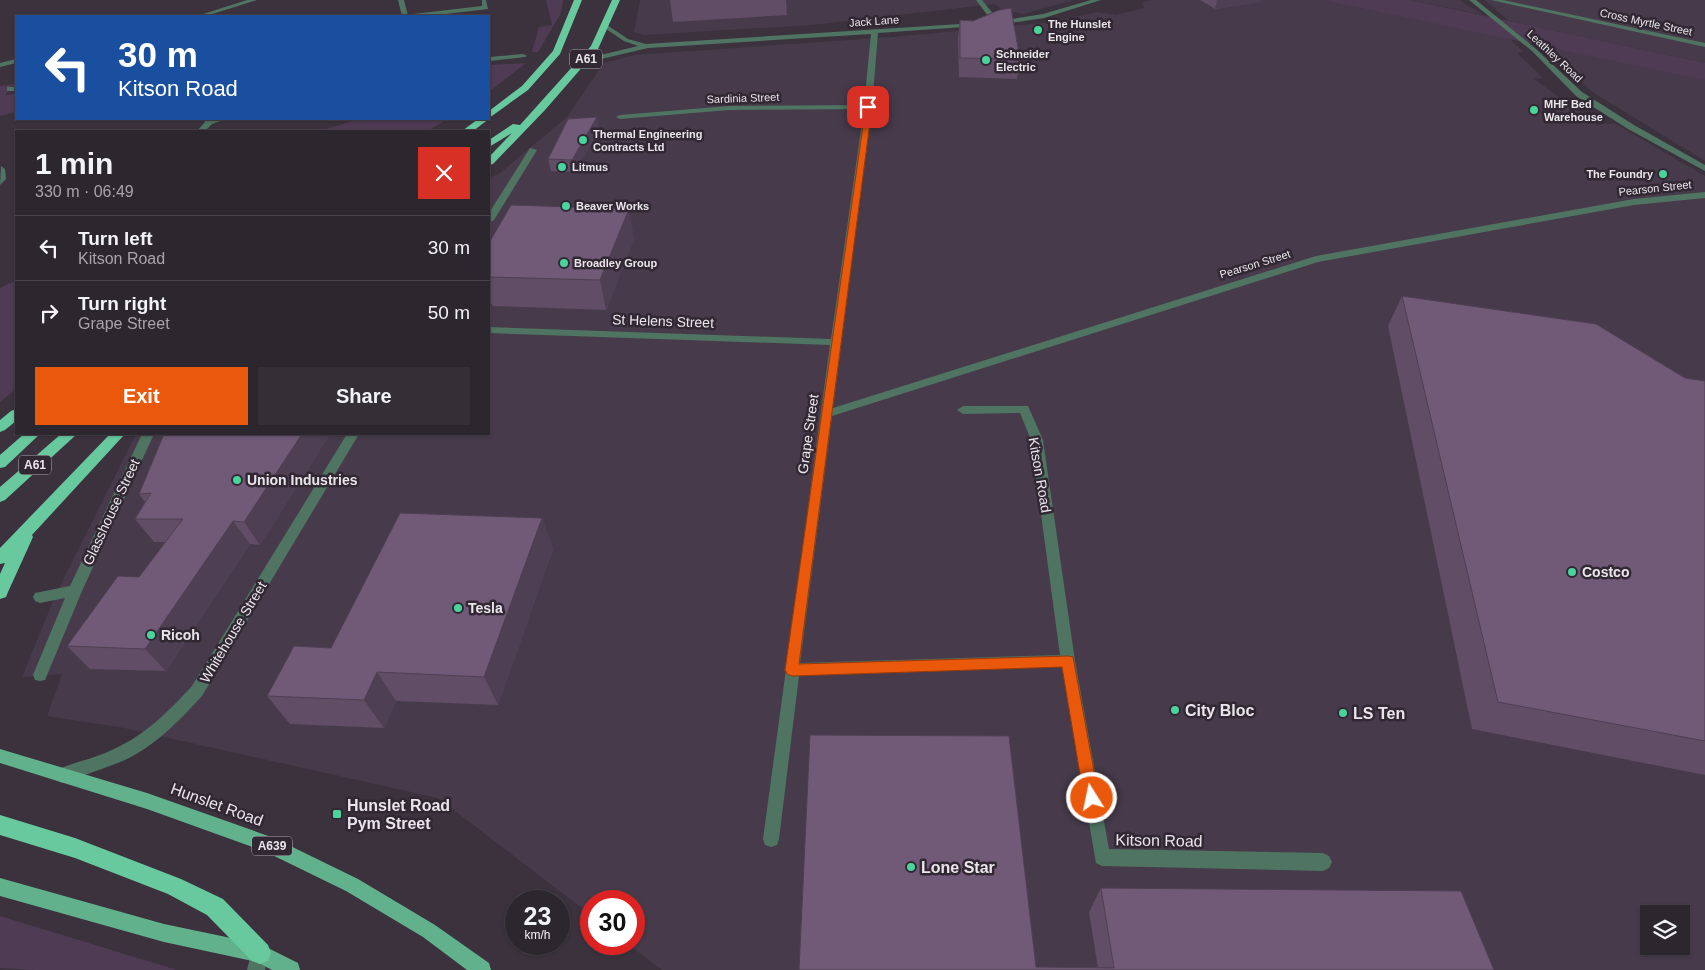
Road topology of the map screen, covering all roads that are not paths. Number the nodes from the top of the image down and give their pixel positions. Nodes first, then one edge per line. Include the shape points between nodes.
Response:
1 (254, 0) edge
2 (401, 0) edge
3 (578, 0) edge
4 (616, 0) edge
5 (978, 0) edge
6 (1098, 0) edge
7 (1472, 0) edge
8 (1494, 0) edge
9 (484, 1) edge
10 (205, 15) edge
11 (405, 15) edge
12 (422, 15) edge
13 (997, 23) junction
14 (604, 26) junction
15 (874, 32) junction
16 (1705, 45) edge
17 (648, 46) junction
18 (523, 56) dead end
19 (490, 58) edge
20 (15, 61) edge
21 (583, 62) junction
22 (0, 65) edge
23 (868, 107) junction
24 (542, 108) junction
25 (490, 114) edge
26 (620, 117) dead end
27 (483, 120) edge
28 (468, 130) edge
29 (490, 143) edge
30 (533, 150) dead end
31 (490, 161) edge
32 (1705, 168) edge
33 (1, 169) edge
34 (0, 182) edge
35 (1705, 195) edge
36 (490, 218) edge
37 (490, 330) edge
38 (836, 342) junction
39 (963, 410) dead end
40 (826, 414) junction
41 (15, 415) edge
42 (0, 426) edge
43 (32, 435) edge
44 (69, 435) edge
45 (117, 435) edge
46 (148, 435) edge
47 (352, 435) edge
48 (0, 463) edge
49 (0, 496) edge
50 (29, 527) junction
51 (0, 558) edge
52 (75, 591) junction
53 (0, 592) edge
54 (40, 597) dead end
55 (1068, 661) junction
56 (792, 670) junction
57 (40, 675) dead end
58 (0, 756) edge
59 (62, 775) junction
60 (0, 825) edge
61 (771, 839) dead end
62 (1323, 862) dead end
63 (0, 887) edge
64 (258, 961) edge
65 (469, 964) edge
66 (291, 970) edge
67 (482, 970) edge

1 - 10 street
2 - 11 street
3 - 25 highway, A61 via 557,52 525,88
4 - 14 highway, A61
5 - 13 street
6 - 13 street, Jack Lane via 1044,16
7 - 32 street, Leathley Road via 1497,18 1579,94
8 - 16 street, Cross Myrtle Street
9 - 12 street via 486,8
13 - 15 street, Jack Lane
14 - 17 street, Jack Lane via 626,40
14 - 21 highway, A61 via 595,47
15 - 17 street, Jack Lane
15 - 23 street, Grape Street
17 - 21 street, Jack Lane
18 - 19 street
20 - 22 street
21 - 24 highway, A61
23 - 26 street, Sardinia Street via 729,108
23 - 38 street, Grape Street
24 - 29 highway, A61
24 - 31 highway
27 - 28 highway
30 - 36 street
33 - 34 street
35 - 40 street, Pearson Street via 1634,202 1316,259
37 - 38 street, St Helens Street
38 - 40 street, Grape Street
39 - 55 street, Kitson Road via 1024,409 1036,440
40 - 56 street, Grape Street
41 - 42 highway
43 - 48 highway, A61
44 - 49 highway, A61
45 - 50 highway
46 - 52 street, Glasshouse Street
47 - 59 street, Whitehouse Street via 197,691 174,716 136,746
50 - 51 highway
50 - 53 highway
52 - 54 street
52 - 57 street, Glasshouse Street
55 - 56 street
55 - 62 street, Kitson Road via 1102,857
56 - 61 street, Grape Street
58 - 59 main road, Hunslet Road / A639
59 - 65 main road, Hunslet Road / A639 via 147,800 268,844 352,885 429,931
60 - 64 highway via 75,848 174,886 215,907
63 - 64 main road
64 - 66 main road
65 - 67 main road, Hunslet Road / A639

